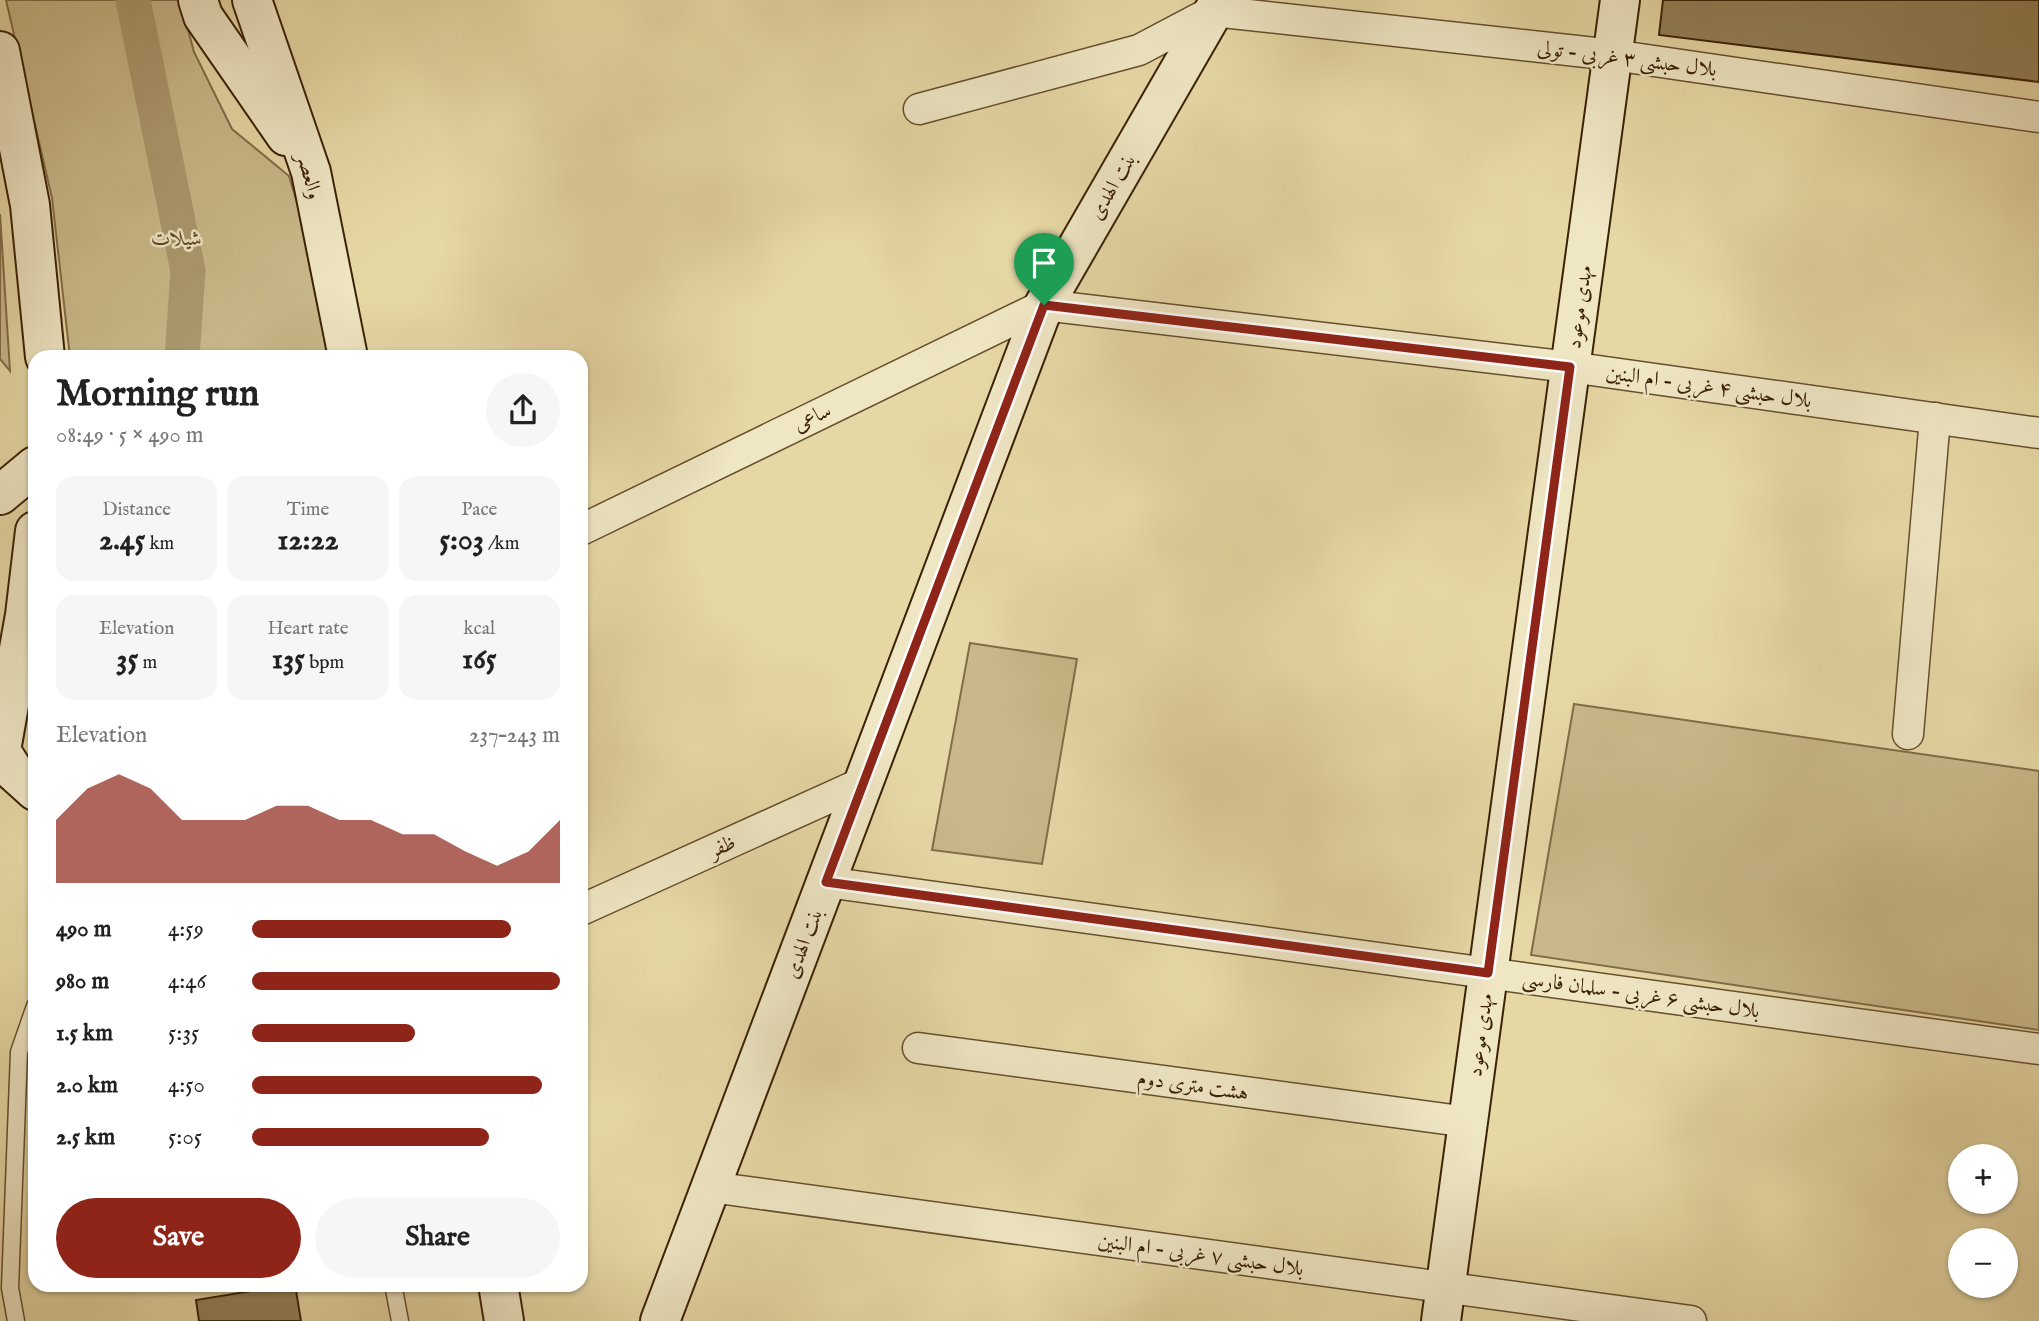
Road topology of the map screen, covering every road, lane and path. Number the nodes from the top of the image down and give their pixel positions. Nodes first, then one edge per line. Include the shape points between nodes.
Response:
1 (198, 0) edge
2 (252, 0) edge
3 (1620, 0) edge
4 (1217, 6) edge
5 (0, 52) edge
6 (1613, 55) junction
7 (919, 109) dead end
8 (2039, 117) edge
9 (311, 172) junction
10 (1044, 305) junction
11 (44, 350) edge
12 (347, 350) edge
13 (1570, 367) junction
14 (1935, 418) junction
15 (2039, 433) edge
16 (28, 472) edge
17 (0, 495) edge
18 (588, 527) edge
19 (28, 590) edge
20 (1908, 734) dead end
21 (1, 753) edge
22 (864, 782) junction
23 (28, 785) edge
24 (826, 882) junction
25 (588, 907) edge
26 (1488, 973) junction
27 (28, 1026) edge
28 (918, 1048) dead end
29 (2039, 1049) edge
30 (1468, 1122) junction
31 (711, 1186) junction
32 (395, 1292) edge
33 (499, 1292) edge
34 (1443, 1304) edge
35 (16, 1321) edge
36 (400, 1321) edge
37 (504, 1321) edge
38 (660, 1321) edge
39 (1691, 1321) edge

1 - 9 street via 227,54
2 - 9 street, والعصر
3 - 6 street, مهدی موعود
4 - 6 street, بلال حبشی ۳ غربی - تولی
4 - 7 street via 1139,50
4 - 10 street, بنت الهدی
5 - 11 street via 30,205
6 - 8 street, بلال حبشی ۳ غربی - تولی
6 - 13 street, مهدی موعود
9 - 12 street, والعصر
10 - 13 street, بلال حبشی ۴ غربی - ام البنین
10 - 18 street, ساعی
10 - 22 street, بنت الهدی
13 - 14 street, بلال حبشی ۴ غربی - ام البنین
13 - 26 street, مهدی موعود
14 - 15 street, بلال حبشی ۴ غربی - ام البنین
14 - 20 street
16 - 17 street
19 - 21 street
21 - 23 street
22 - 24 street, بنت الهدی
22 - 25 street, ظفر
24 - 26 street, بلال حبشی ۶ غربی - سلمان فارسی
24 - 31 street, بنت الهدی
26 - 29 street, بلال حبشی ۶ غربی - سلمان فارسی
26 - 30 street, مهدی موعود
27 - 35 lane via 19,1052 10,1288
28 - 30 street, هشت متری دوم
30 - 34 street, مهدی موعود
31 - 34 street, بلال حبشی ۷ غربی - ام البنین
31 - 38 street, بنت الهدی
32 - 36 lane
33 - 37 street
34 - 39 street, بلال حبشی ۷ غربی - ام البنین

